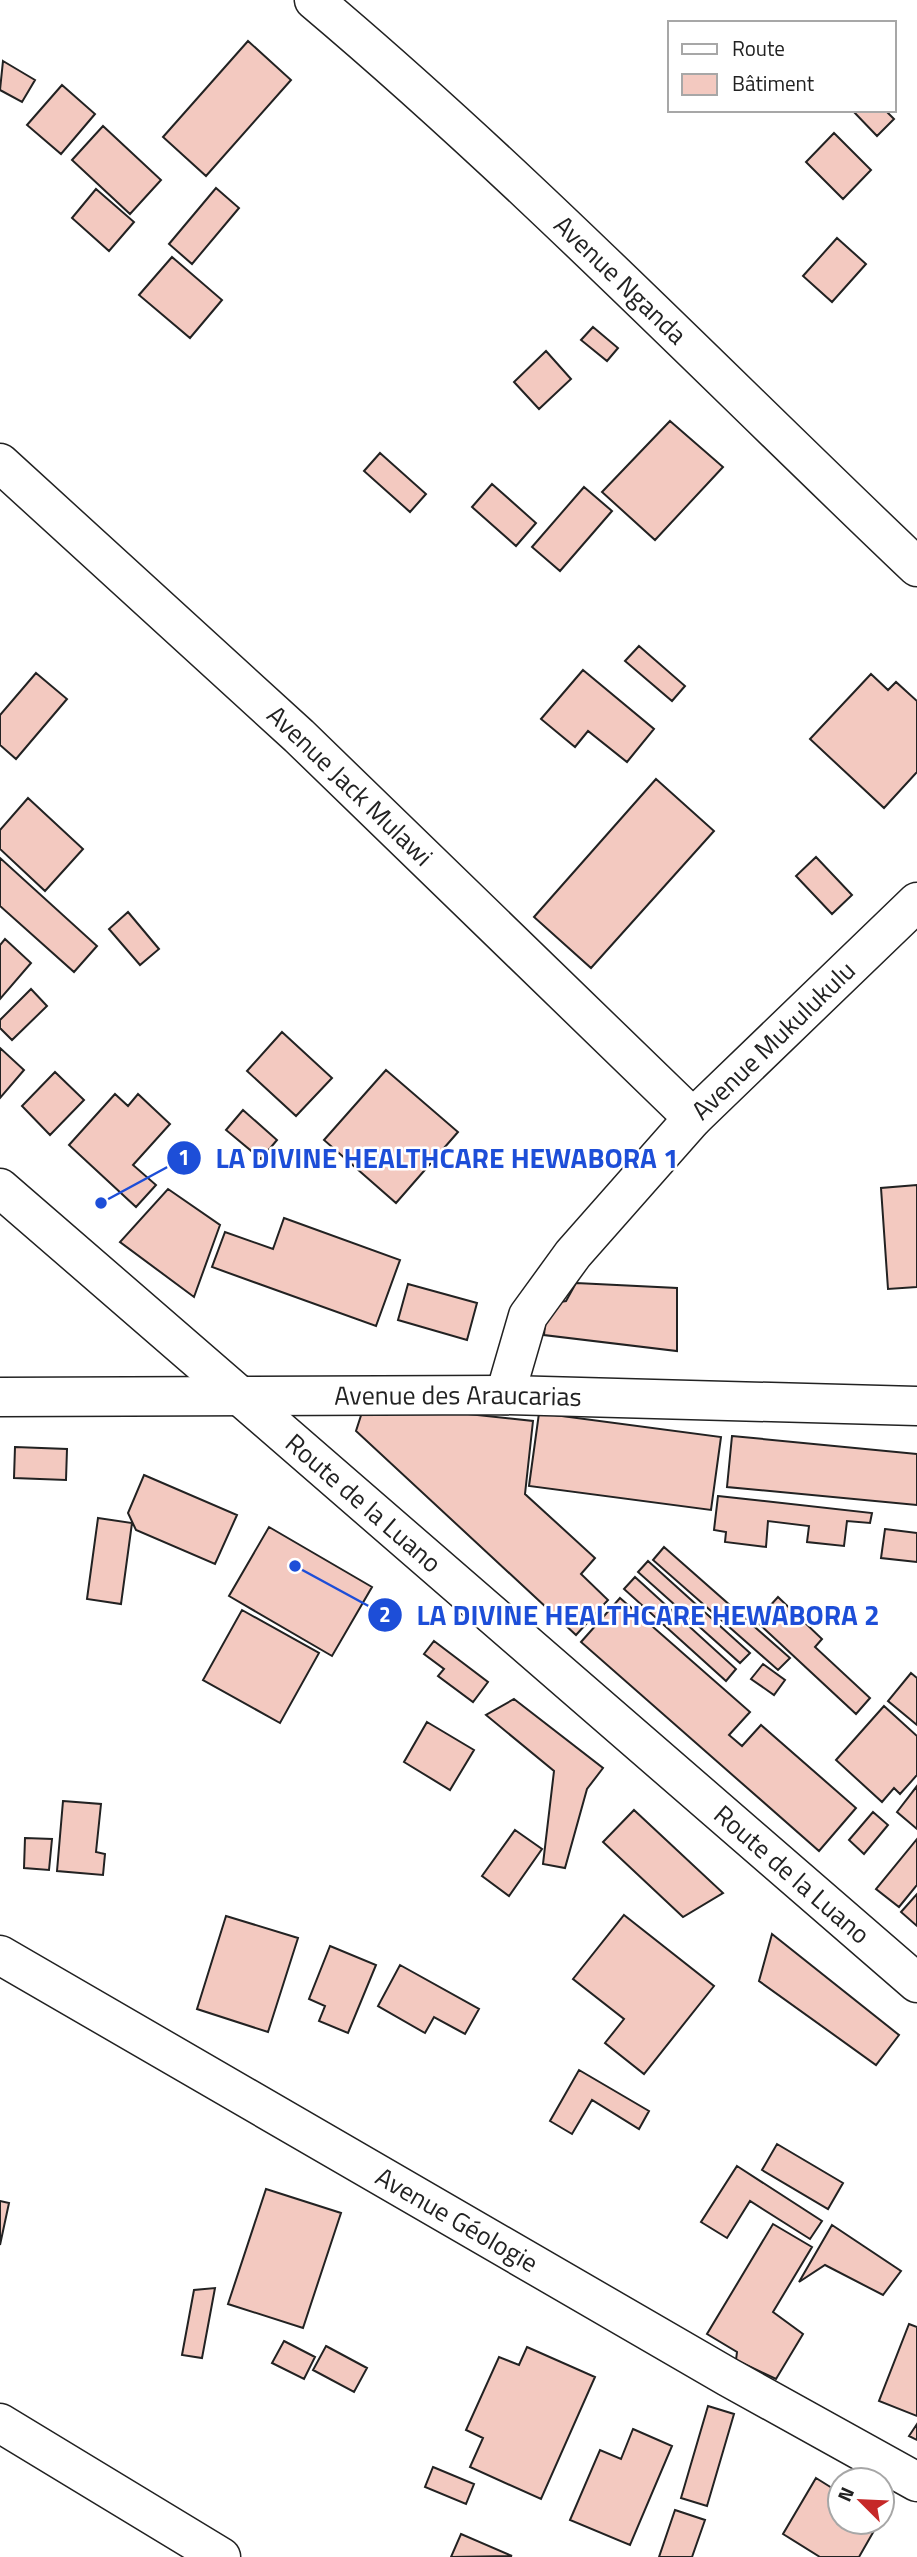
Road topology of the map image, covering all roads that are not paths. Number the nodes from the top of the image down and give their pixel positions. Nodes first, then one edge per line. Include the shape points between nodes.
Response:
1 (314, 0) edge
2 (0, 463) edge
3 (917, 567) edge
4 (917, 902) edge
5 (693, 1118) junction
6 (0, 1188) edge
7 (505, 1395) junction
8 (0, 1397) edge
9 (243, 1397) junction
10 (917, 1406) edge
11 (0, 1955) edge
12 (917, 1983) edge
13 (0, 2423) edge
14 (917, 2482) edge
15 (220, 2557) edge

1 - 3 street, Avenue Nganda via 403,75 679,334
2 - 5 street, Avenue Jack Mulawi via 299,736
4 - 5 street, Avenue Mukulukulu
5 - 7 street, Avenue Mukulukulu via 548,1285 528,1316
6 - 9 street, Route de la Luano
7 - 9 street, Avenue des Araucarias
7 - 10 street, Avenue des Araucarias
8 - 9 street, Avenue des Araucarias
9 - 12 street, Route de la Luano
11 - 14 street, Avenue Géologie
13 - 15 street

